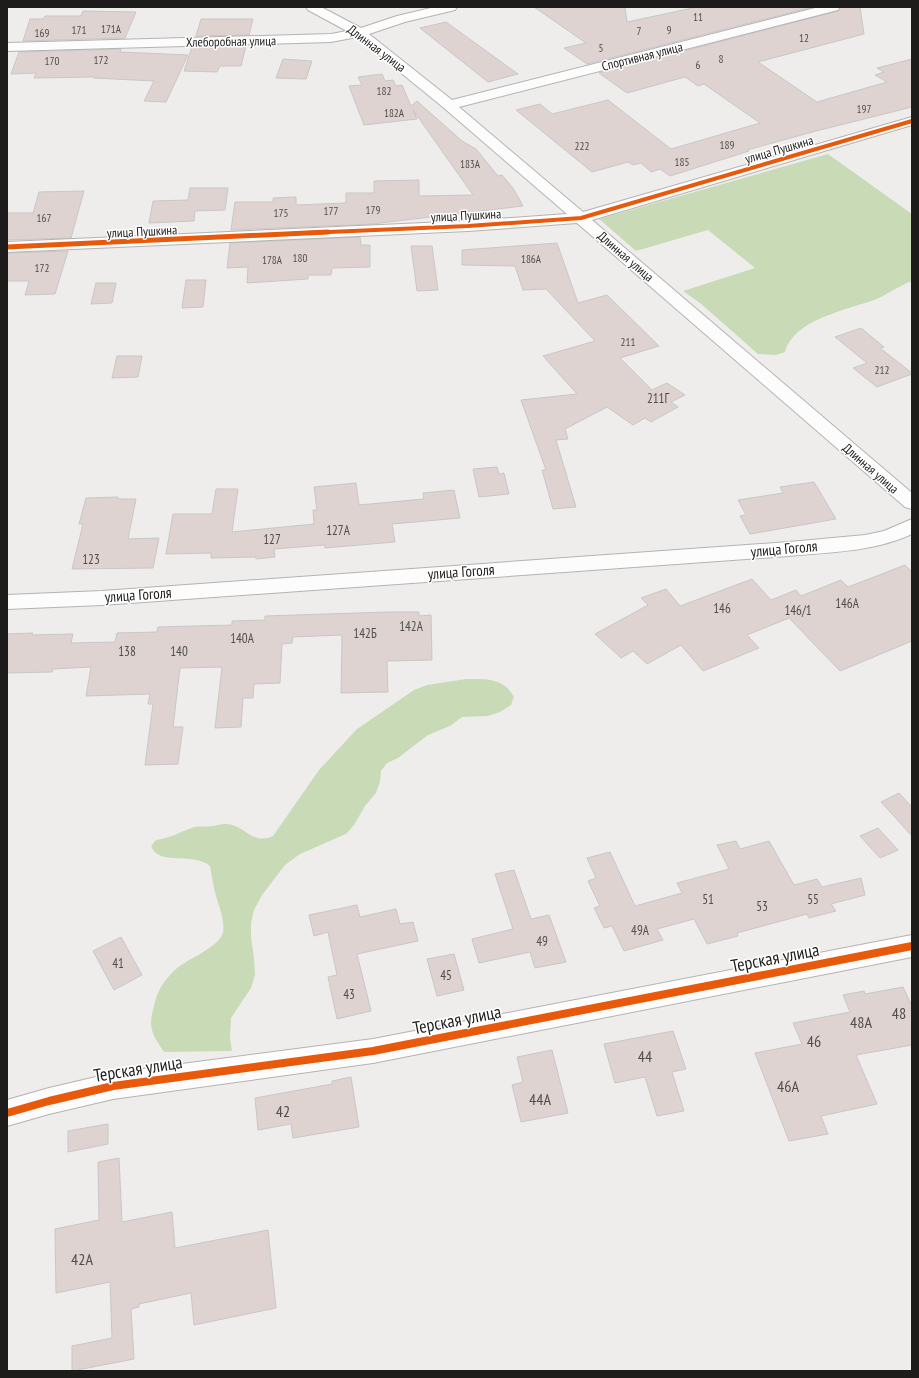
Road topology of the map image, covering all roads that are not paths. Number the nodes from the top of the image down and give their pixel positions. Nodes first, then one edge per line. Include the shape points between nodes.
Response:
1 (312, 7) edge
2 (451, 7) edge
3 (834, 7) edge
4 (360, 33) junction
5 (7, 47) edge
6 (450, 105) junction
7 (912, 121) edge
8 (581, 218) junction
9 (7, 247) edge
10 (912, 503) edge
11 (912, 526) edge
12 (7, 602) edge
13 (912, 946) edge
14 (7, 1113) edge

1 - 4 street, Длинная улица
2 - 4 street, Хлеборобная улица via 401,19
3 - 6 street, Спортивная улица
4 - 5 street, Хлеборобная улица via 311,39
4 - 6 street, Длинная улица
6 - 8 street, Длинная улица
7 - 8 street, улица Пушкина
8 - 9 street, улица Пушкина via 468,226
8 - 10 street, Длинная улица
11 - 12 street, улица Гоголя via 890,536 865,542 789,549 102,598
13 - 14 street, Терская улица via 373,1051 113,1086

